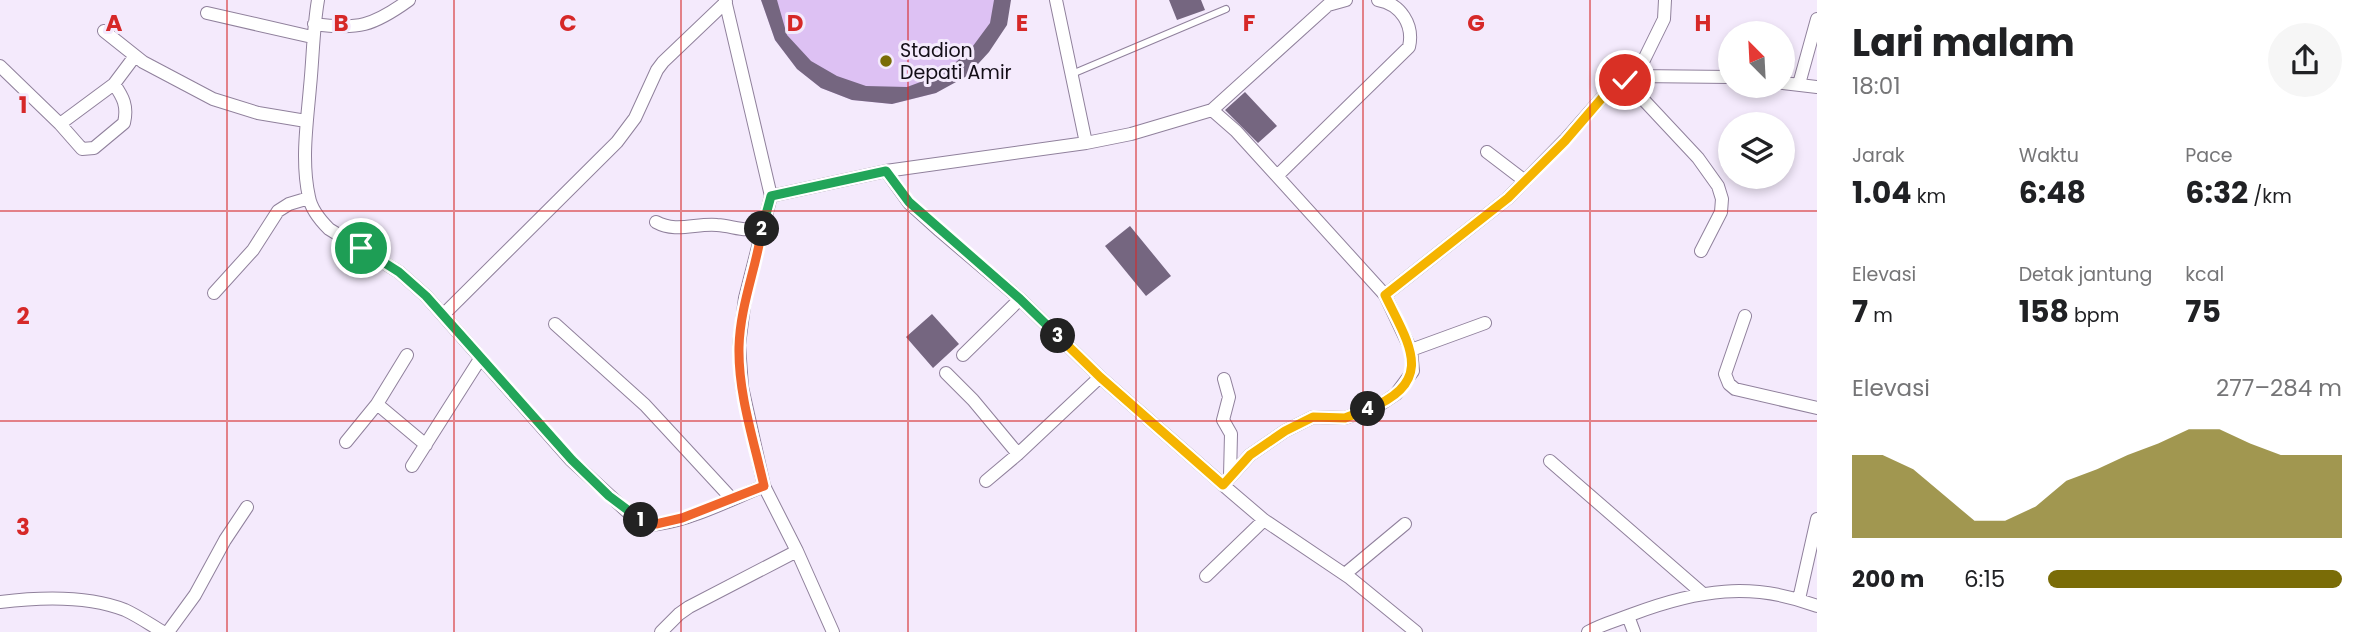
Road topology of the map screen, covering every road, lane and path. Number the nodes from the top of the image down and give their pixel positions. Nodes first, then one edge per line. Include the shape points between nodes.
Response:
1 (318, 0) edge
2 (409, 0) edge
3 (1056, 0) edge
4 (1346, 0) edge
5 (1378, 0) edge
6 (1665, 0) edge
7 (726, 1) edge
8 (1226, 9) dead end
9 (207, 13) dead end
10 (1817, 19) edge
11 (104, 31) dead end
12 (313, 31) junction
13 (135, 56) junction
14 (0, 66) edge
15 (1072, 74) junction
16 (1630, 78) junction
17 (1718, 78) edge
18 (114, 84) junction
19 (1796, 84) edge
20 (1799, 84) junction
21 (1817, 87) edge
22 (1212, 110) junction
23 (306, 121) junction
24 (60, 124) junction
25 (1086, 143) junction
26 (1487, 152) dead end
27 (886, 171) junction
28 (1276, 176) junction
29 (1525, 181) junction
30 (771, 196) junction
31 (309, 198) junction
32 (656, 222) dead end
33 (762, 227) junction
34 (1702, 251) dead end
35 (214, 293) dead end
36 (1385, 295) junction
37 (1020, 299) junction
38 (443, 315) junction
39 (1745, 316) dead end
40 (1485, 323) dead end
41 (555, 324) dead end
42 (1411, 349) junction
43 (407, 355) dead end
44 (963, 355) dead end
45 (480, 359) junction
46 (946, 373) dead end
47 (1100, 377) junction
48 (1224, 379) dead end
49 (377, 404) junction
50 (1817, 408) edge
51 (346, 442) dead end
52 (426, 445) junction
53 (1018, 454) junction
54 (1550, 461) dead end
55 (412, 466) dead end
56 (1227, 480) junction
57 (986, 481) dead end
58 (764, 486) junction
59 (732, 499) junction
60 (247, 507) dead end
61 (1264, 520) junction
62 (1817, 520) edge
63 (1405, 524) dead end
64 (797, 551) junction
65 (1345, 574) junction
66 (1206, 576) dead end
67 (1702, 593) junction
68 (1799, 599) junction
69 (0, 602) edge
70 (1817, 606) edge
71 (1628, 616) junction
72 (163, 631) edge
73 (661, 632) edge
74 (833, 632) edge
75 (1416, 632) edge
76 (1588, 632) edge
77 (1634, 632) edge

1 - 12 street
2 - 12 street via 361,26
3 - 15 street
4 - 22 street via 1318,13
5 - 28 street via 1398,8 1407,21 1409,47
6 - 16 street via 1664,19
7 - 30 street
7 - 38 street via 656,70 635,118 617,142
8 - 15 lane
9 - 12 street
10 - 20 street
11 - 13 street
12 - 23 street
13 - 18 street
13 - 23 street via 213,99
14 - 24 street
15 - 25 street
16 - 17 street
16 - 29 street via 1608,91
16 - 34 street via 1718,186 1721,212
18 - 24 street
18 - 24 street via 127,114 113,134 94,148 82,149
19 - 20 street
20 - 21 street
22 - 25 street
22 - 28 street
23 - 31 street
25 - 27 street
26 - 29 street
27 - 30 street
27 - 37 street via 909,202
28 - 36 street
29 - 36 street
30 - 33 street
31 - 35 street via 278,211 253,250
31 - 38 street via 328,229 399,272
32 - 33 street via 674,228 717,225 748,231
33 - 58 street via 739,345 742,387
36 - 42 street
37 - 44 street
37 - 47 street
38 - 45 street
39 - 50 street via 1724,374 1729,384
40 - 42 street
41 - 59 street via 645,405
42 - 56 street via 1413,371 1396,394 1345,418 1313,417 1269,441
43 - 49 street
45 - 52 street
45 - 59 street via 572,460 632,516 656,524
46 - 53 street
47 - 53 street
47 - 56 street
48 - 56 street via 1229,397 1223,420 1232,441
49 - 51 street
49 - 52 street
52 - 55 street
53 - 57 street
54 - 67 street
56 - 61 street
58 - 59 street
58 - 64 street
60 - 72 street via 195,595
61 - 65 street
61 - 66 street
62 - 68 street
63 - 65 street
64 - 73 street via 679,614
64 - 74 street
65 - 75 street
67 - 68 street via 1747,590
67 - 71 street
68 - 70 street
69 - 72 street via 86,600 128,611
71 - 76 street
71 - 77 street

